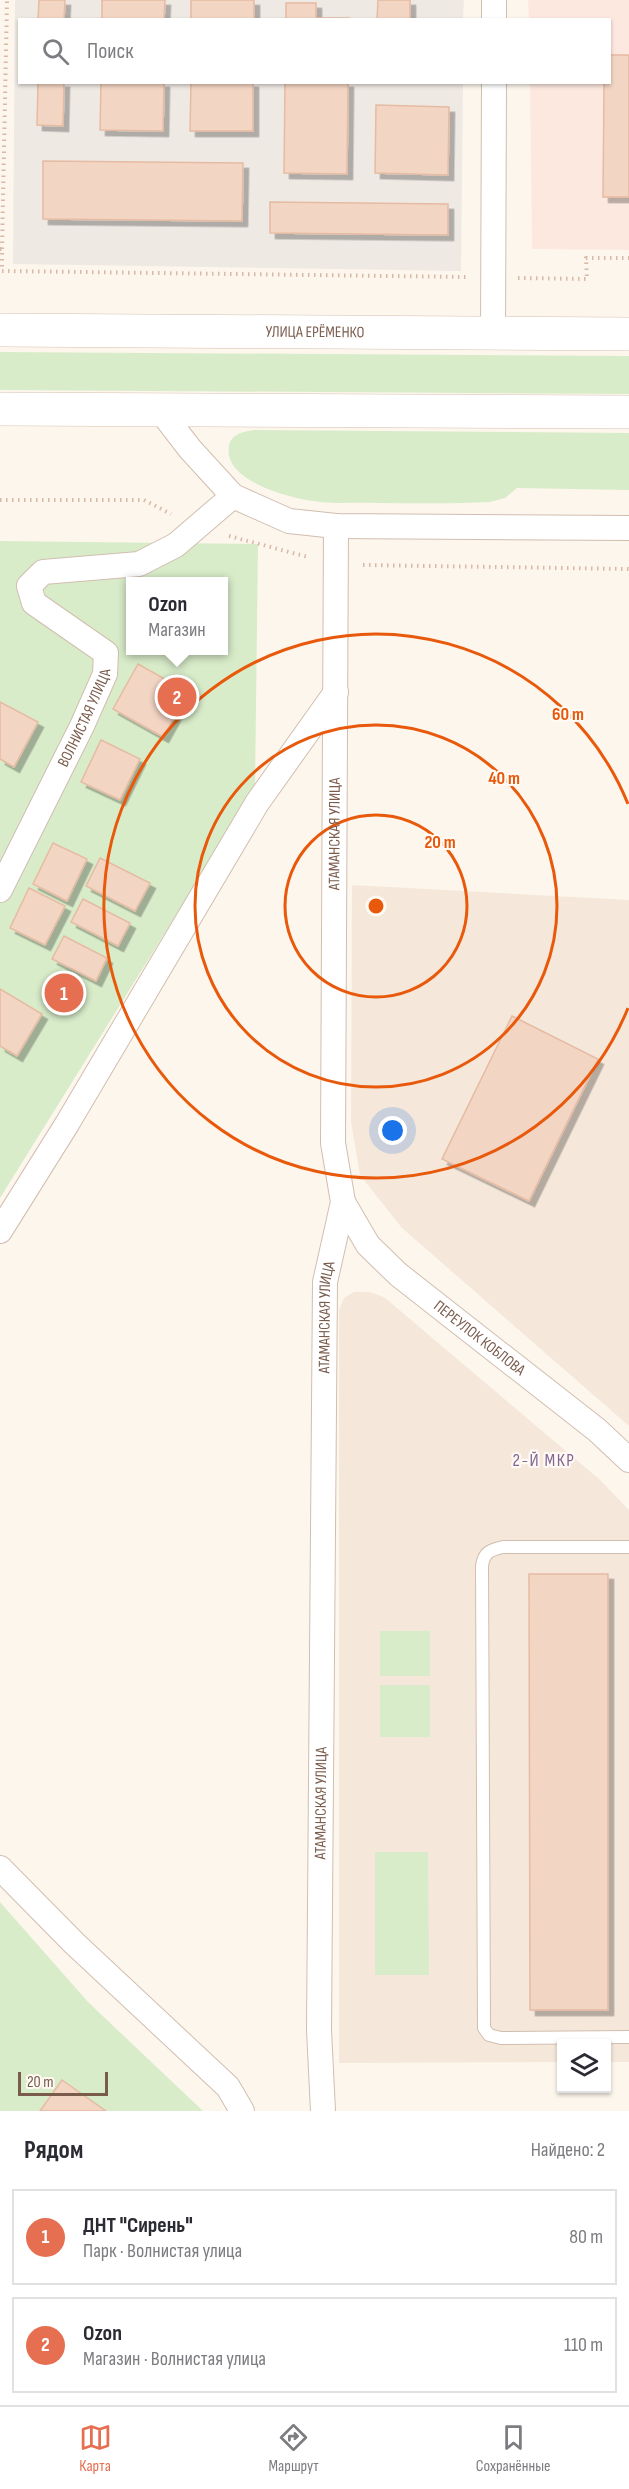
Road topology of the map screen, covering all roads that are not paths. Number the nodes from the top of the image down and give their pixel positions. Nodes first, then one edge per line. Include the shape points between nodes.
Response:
1 (494, 0) edge
2 (494, 18) edge
3 (494, 84) edge
4 (0, 330) edge
5 (493, 333) junction
6 (629, 333) edge
7 (0, 409) edge
8 (160, 410) junction
9 (629, 412) edge
10 (232, 496) junction
11 (336, 526) junction
12 (629, 528) edge
13 (336, 692) junction
14 (0, 890) edge
15 (343, 1202) junction
16 (0, 1231) edge
17 (629, 1460) edge
18 (629, 1546) edge
19 (0, 1868) edge
20 (629, 2037) edge
21 (242, 2111) edge
22 (323, 2111) edge

1 - 2 street
3 - 5 street
4 - 5 street, УЛИЦА ЕРЁМЕНКО
5 - 6 street, УЛИЦА ЕРЁМЕНКО
7 - 8 street
8 - 9 street
8 - 10 street
10 - 11 street via 288,521
10 - 14 street, ВОЛНИСТАЯ УЛИЦА via 176,545 139,564 44,572 29,586 34,603 106,653 105,674
11 - 12 street
11 - 13 street, АТАМАНСКАЯ УЛИЦА
13 - 15 street, АТАМАНСКАЯ УЛИЦА via 333,1143
13 - 16 street via 257,803 68,1124
15 - 17 street, ПЕРЕУЛОК КОБЛОВА via 369,1245 399,1275 597,1430
15 - 22 street, АТАМАНСКАЯ УЛИЦА via 325,1281 319,2030
18 - 20 lane via 503,1546 483,1557 482,2020 489,2035 501,2038
19 - 21 street via 228,2087

